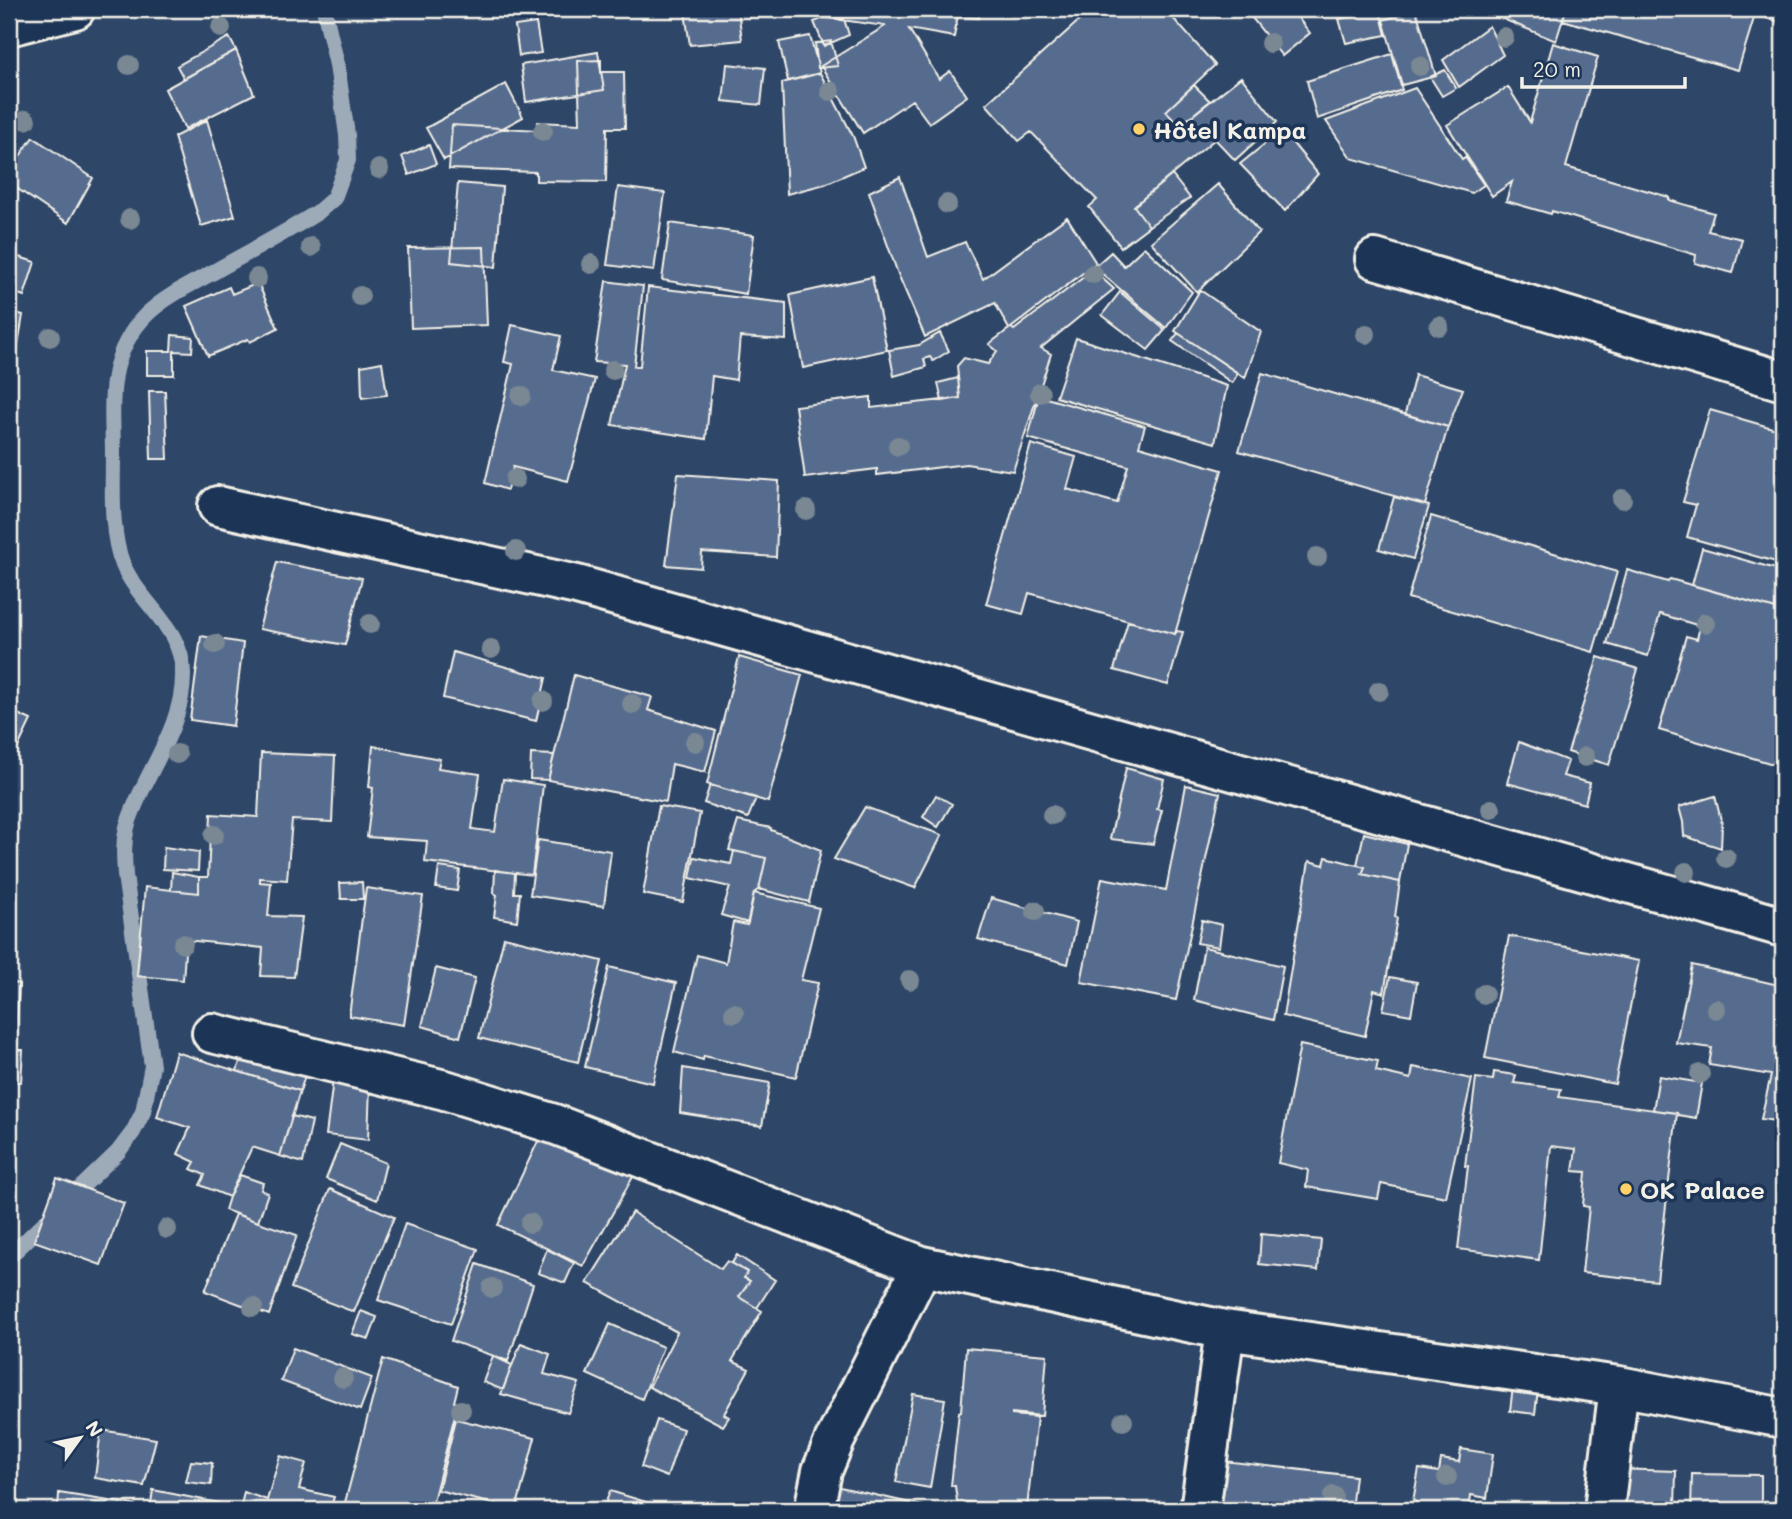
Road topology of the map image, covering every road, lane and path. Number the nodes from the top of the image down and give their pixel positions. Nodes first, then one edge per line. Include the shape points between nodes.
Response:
1 (75, 9) edge
2 (9, 26) edge
3 (1375, 259) dead end
4 (1783, 381) edge
5 (218, 506) dead end
6 (1783, 927) edge
7 (212, 1034) dead end
8 (922, 1266) junction
9 (1225, 1330) junction
10 (1619, 1386) junction
11 (1783, 1419) edge
12 (814, 1510) edge
13 (1200, 1510) edge
14 (1604, 1510) edge

1 - 2 street
3 - 4 street
5 - 6 street via 577,585
7 - 8 street via 445,1090 554,1125
8 - 9 street
8 - 12 street via 834,1442
9 - 10 street
9 - 13 street
10 - 11 street
10 - 14 street

